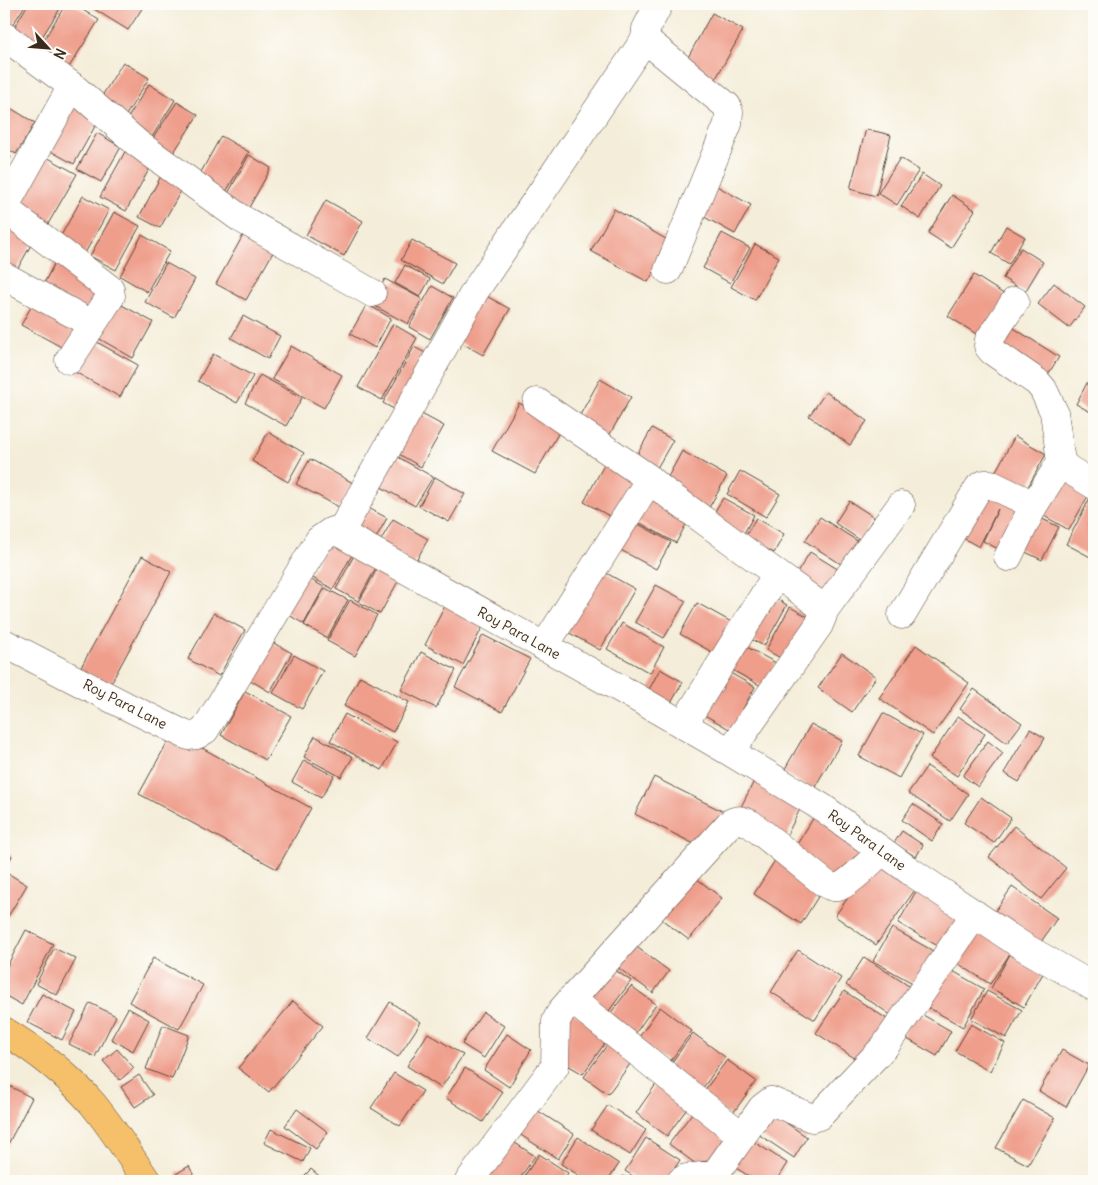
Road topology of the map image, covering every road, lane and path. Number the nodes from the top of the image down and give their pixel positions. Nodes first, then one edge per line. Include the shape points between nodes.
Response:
1 (659, 4) edge
2 (4, 36) edge
3 (645, 39) junction
4 (72, 86) junction
5 (4, 208) edge
6 (668, 270) dead end
7 (4, 276) edge
8 (372, 293) dead end
9 (1015, 301) dead end
10 (92, 324) junction
11 (69, 360) dead end
12 (537, 402) dead end
13 (1061, 462) junction
14 (650, 479) junction
15 (1094, 485) edge
16 (901, 505) dead end
17 (1034, 505) junction
18 (340, 533) junction
19 (1008, 557) dead end
20 (777, 574) junction
21 (823, 612) junction
22 (902, 615) dead end
23 (4, 643) edge
24 (544, 647) junction
25 (683, 725) junction
26 (730, 752) junction
27 (882, 851) junction
28 (975, 914) junction
29 (1094, 987) edge
30 (571, 999) junction
31 (4, 1031) edge
32 (742, 1136) junction
33 (146, 1181) edge
34 (469, 1181) edge
35 (681, 1181) edge

1 - 3 street
2 - 4 street
3 - 6 street via 729,109 728,124
3 - 18 street via 475,291
4 - 5 street
4 - 8 street via 137,143 221,206
5 - 10 street via 110,289 111,296
7 - 10 street
9 - 13 street via 988,346 1043,389 1054,412
10 - 11 street
12 - 14 street
13 - 15 street
13 - 17 street
14 - 20 street
14 - 24 street
16 - 21 street
17 - 19 street
17 - 22 street via 990,484 979,487
18 - 23 street, Roy Para Lane via 332,532 319,540 204,730 197,735 188,736
18 - 24 street, Roy Para Lane
20 - 21 street via 822,607
20 - 25 street
21 - 26 street via 819,625
24 - 25 street, Roy Para Lane
25 - 26 street, Roy Para Lane
26 - 27 street, Roy Para Lane via 823,808
27 - 28 street, Roy Para Lane
27 - 30 street via 846,883 834,887 823,882 751,824 735,820
28 - 29 street, Roy Para Lane
28 - 32 street via 885,1046 819,1116 812,1118 770,1101
30 - 32 street
30 - 34 street via 556,1021 555,1066
31 - 33 main road via 61,1071 86,1097 121,1141
32 - 35 street via 714,1175

